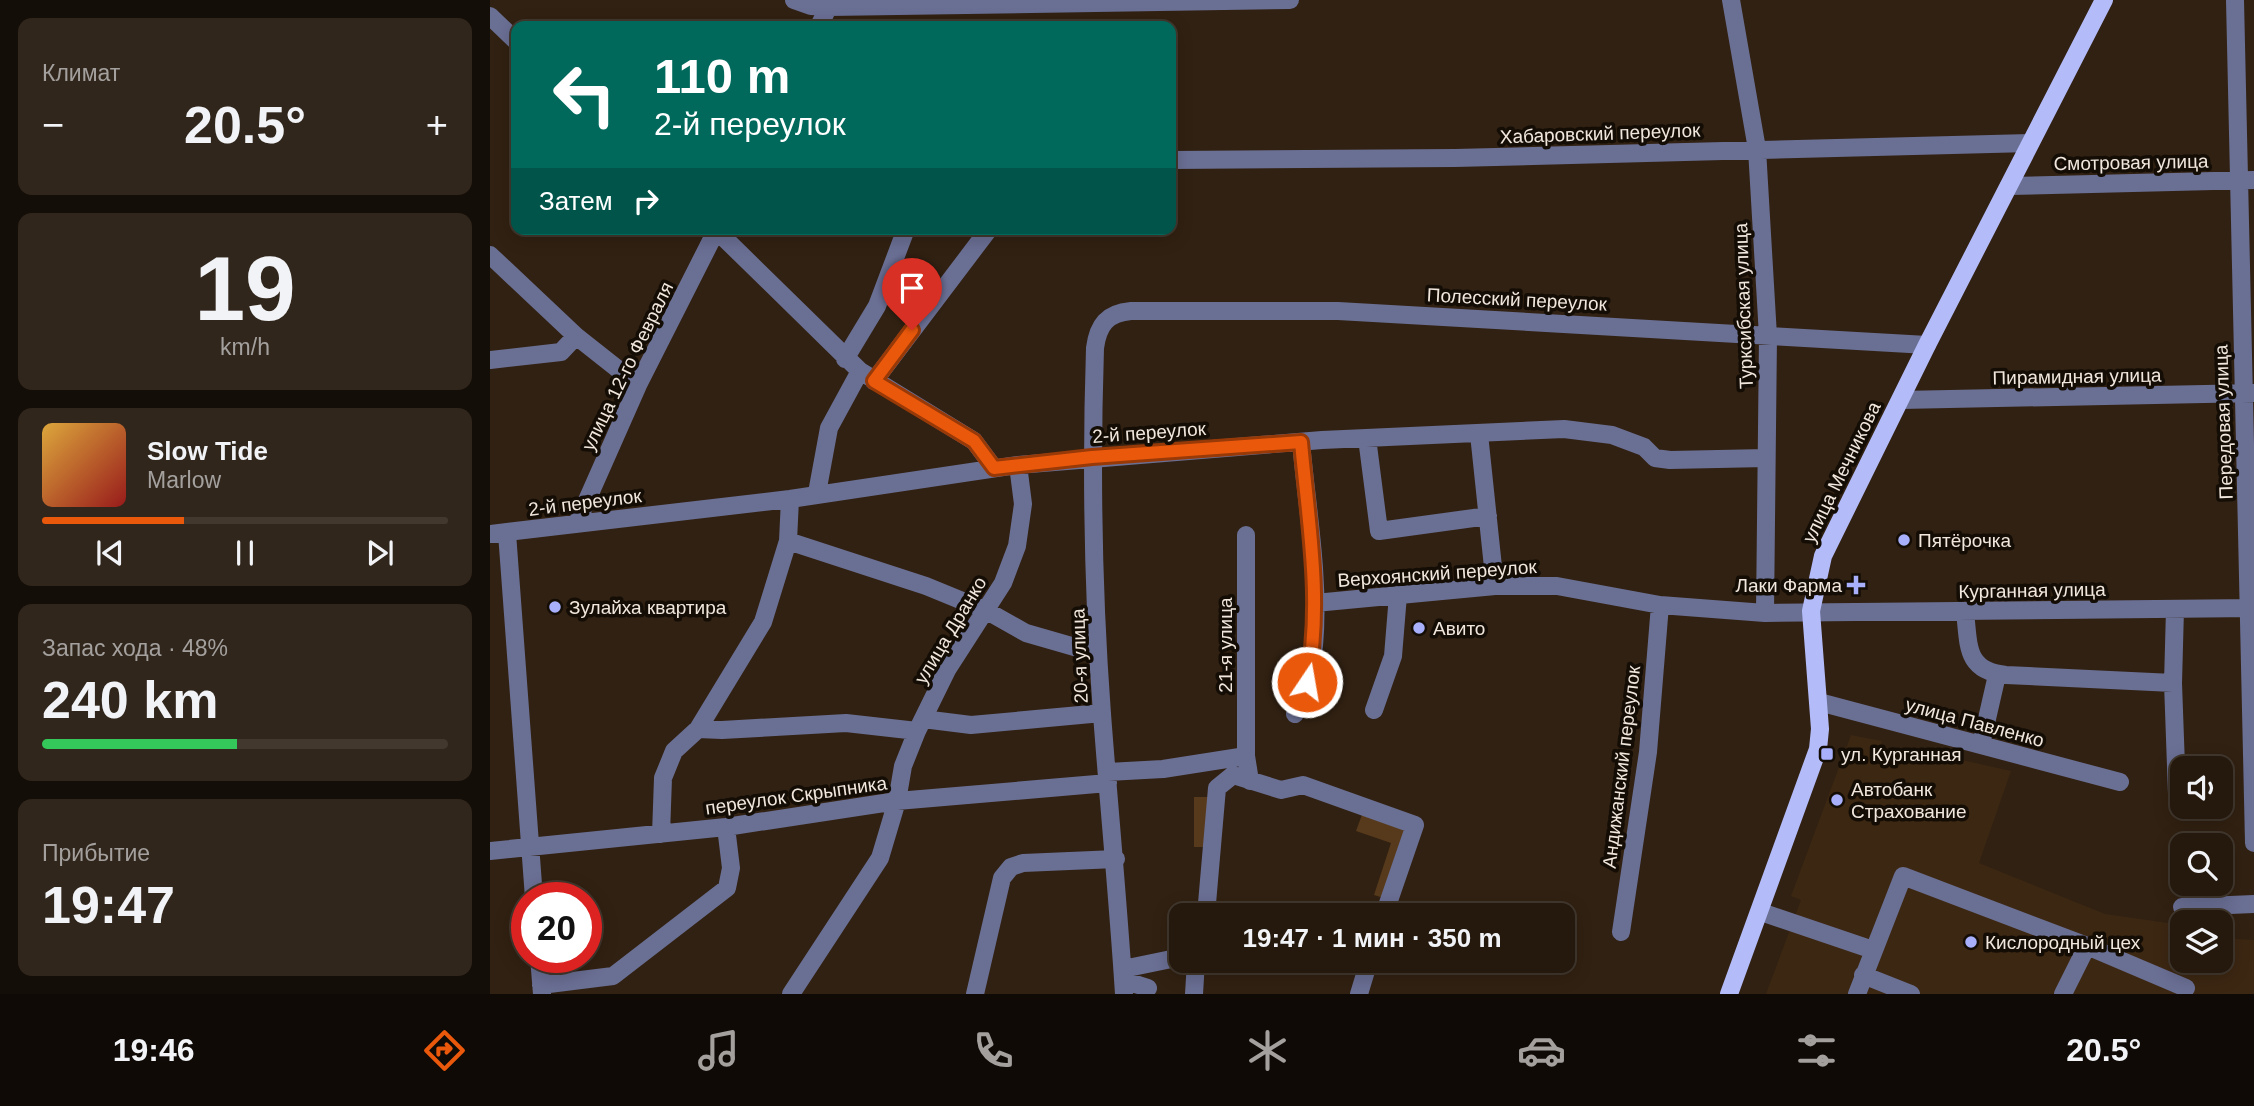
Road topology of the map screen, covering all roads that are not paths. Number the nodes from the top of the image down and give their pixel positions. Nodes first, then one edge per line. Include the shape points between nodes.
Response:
1 (794, 0) edge
2 (1290, 0) edge
3 (1731, 0) edge
4 (2104, 0) edge
5 (2235, 0) edge
6 (831, 4) edge
7 (490, 16) edge
8 (822, 21) edge
9 (511, 36) edge
10 (2030, 143) junction
11 (1757, 149) junction
12 (1176, 160) edge
13 (2246, 180) edge
14 (2009, 186) junction
15 (713, 235) edge
16 (721, 235) edge
17 (904, 235) edge
18 (984, 235) edge
19 (490, 255) edge
20 (1106, 319) joint
21 (576, 336) junction
22 (1768, 336) junction
23 (1927, 345) junction
24 (845, 359) junction
25 (490, 360) edge
26 (867, 376) junction
27 (638, 385) junction
28 (2248, 394) edge
29 (1900, 400) junction
30 (1479, 434) junction
31 (1367, 438) junction
32 (1301, 442) junction
33 (1092, 457) junction
34 (1766, 458) junction
35 (1018, 465) junction
36 (994, 468) junction
37 (817, 493) junction
38 (790, 499) junction
39 (1488, 516) junction
40 (577, 523) junction
41 (498, 533) edge
42 (1246, 535) dead end
43 (788, 541) junction
44 (1495, 586) junction
45 (1398, 595) junction
46 (1315, 603) junction
47 (1660, 605) junction
48 (2252, 608) edge
49 (2175, 609) junction
50 (987, 611) junction
51 (1811, 611) junction
52 (1765, 612) junction
53 (1965, 612) junction
54 (1085, 650) dead end
55 (1997, 675) junction
56 (2173, 683) junction
57 (1819, 702) junction
58 (1374, 710) dead end
59 (1102, 713) junction
60 (1295, 714) dead end
61 (920, 725) junction
62 (698, 729) junction
63 (1981, 745) junction
64 (2176, 756) edge
65 (1254, 760) junction
66 (1108, 777) junction
67 (1250, 781) junction
68 (2120, 782) dead end
69 (898, 801) junction
70 (726, 827) junction
71 (661, 834) junction
72 (2254, 843) edge
73 (530, 847) junction
74 (490, 851) edge
75 (1116, 859) junction
76 (533, 882) edge
77 (1207, 903) edge
78 (1388, 903) edge
79 (2254, 904) edge
80 (2182, 907) dead end
81 (1761, 912) junction
82 (1621, 932) dead end
83 (2087, 946) junction
84 (1872, 950) junction
85 (1169, 962) edge
86 (1195, 973) edge
87 (1365, 973) edge
88 (1863, 975) junction
89 (1123, 981) edge
90 (1148, 988) dead end
91 (2186, 988) dead end
92 (541, 989) edge
93 (791, 994) edge
94 (975, 994) edge
95 (1194, 994) edge
96 (1359, 994) edge
97 (1729, 994) edge
98 (1857, 994) edge
99 (1911, 994) edge
100 (2063, 994) edge

1 - 6 street via 811,6
2 - 6 street
3 - 11 street, Турксибская улица
4 - 10 main road, улица Мечникова
5 - 13 street, Передовая улица
6 - 8 street
7 - 9 street
10 - 11 street, Хабаровский переулок
10 - 14 main road, улица Мечникова
11 - 12 street, Хабаровский переулок
11 - 22 street, Турксибская улица
13 - 14 street, Смотровая улица
13 - 28 street, Передовая улица
14 - 23 main road, улица Мечникова
15 - 27 street, улица 12-го Февраля
16 - 24 street
17 - 24 street via 877,306
18 - 26 street
19 - 21 street
20 - 22 street, Полесский переулок via 1116,312 1131,311 1338,311
20 - 33 street, 20-я улица via 1097,331 1095,348
21 - 25 street via 561,352
21 - 27 street
22 - 23 street, Полесский переулок
22 - 34 street, Турксибская улица
23 - 29 main road, улица Мечникова
24 - 26 street
26 - 36 street via 974,441
26 - 37 street via 829,428
27 - 40 street, улица 12-го Февраля
28 - 29 street, Пирамидная улица
28 - 48 street, Передовая улица
29 - 51 main road, улица Мечникова via 1823,556
30 - 31 street, 2-й переулок
30 - 34 street, 2-й переулок via 1564,429 1612,435 1644,447 1656,458
30 - 39 street
31 - 32 street, 2-й переулок
31 - 39 street via 1378,531
32 - 33 street, 2-й переулок
32 - 46 street
33 - 35 street, 2-й переулок
33 - 59 street, 20-я улица
34 - 52 street, Турксибская улица
35 - 36 street, 2-й переулок
35 - 50 street, улица Дранко via 1023,504 1017,546
36 - 37 street, 2-й переулок
37 - 38 street, 2-й переулок
38 - 40 street, 2-й переулок
38 - 43 street
39 - 44 street
40 - 41 street, 2-й переулок
41 - 73 street
42 - 65 street, 21-я улица
43 - 50 street
43 - 62 street via 763,622
44 - 45 street, Верхоянский переулок
44 - 47 street, Верхоянский переулок via 1557,586
45 - 46 street, Верхоянский переулок
45 - 58 street via 1393,656
46 - 60 street via 1314,649
47 - 52 street, Верхоянский переулок
47 - 82 street, Андижанский переулок via 1647,752
48 - 49 street, Курганная улица
48 - 72 street, Передовая улица
49 - 53 street, Курганная улица
49 - 56 street
50 - 54 street via 1026,633
50 - 61 street, улица Дранко via 947,670
51 - 52 street, Верхоянский переулок
51 - 53 street, Курганная улица
51 - 57 main road, улица Мечникова
53 - 55 street via 1969,650 1976,666
55 - 56 street
55 - 63 street
56 - 64 street
57 - 63 street, улица Павленко
57 - 81 main road, улица Мечникова via 1818,749
59 - 61 street
59 - 66 street, 20-я улица
61 - 62 street
61 - 69 street, улица Дранко via 903,766
62 - 71 street via 674,751 663,778
63 - 68 street, улица Павленко
65 - 66 street, переулок Скрыпника
65 - 67 street, 21-я улица
66 - 69 street, переулок Скрыпника
66 - 75 street, 20-я улица
67 - 77 street via 1233,775 1217,788
67 - 78 street via 1281,790 1303,785 1415,825
69 - 70 street, переулок Скрыпника
69 - 93 street, улица Дранко via 880,858
70 - 71 street, переулок Скрыпника
70 - 92 street via 732,868 727,888 612,975
71 - 73 street, переулок Скрыпника
73 - 74 street, переулок Скрыпника
73 - 76 street
75 - 89 street, 20-я улица
75 - 94 street via 1011,867 1002,877
79 - 80 street
81 - 84 street
81 - 97 main road, улица Мечникова
83 - 84 street via 1903,876
83 - 91 street
83 - 100 street
84 - 88 street
85 - 89 street
86 - 95 street
87 - 96 street
88 - 98 street
88 - 99 street
89 - 90 street

